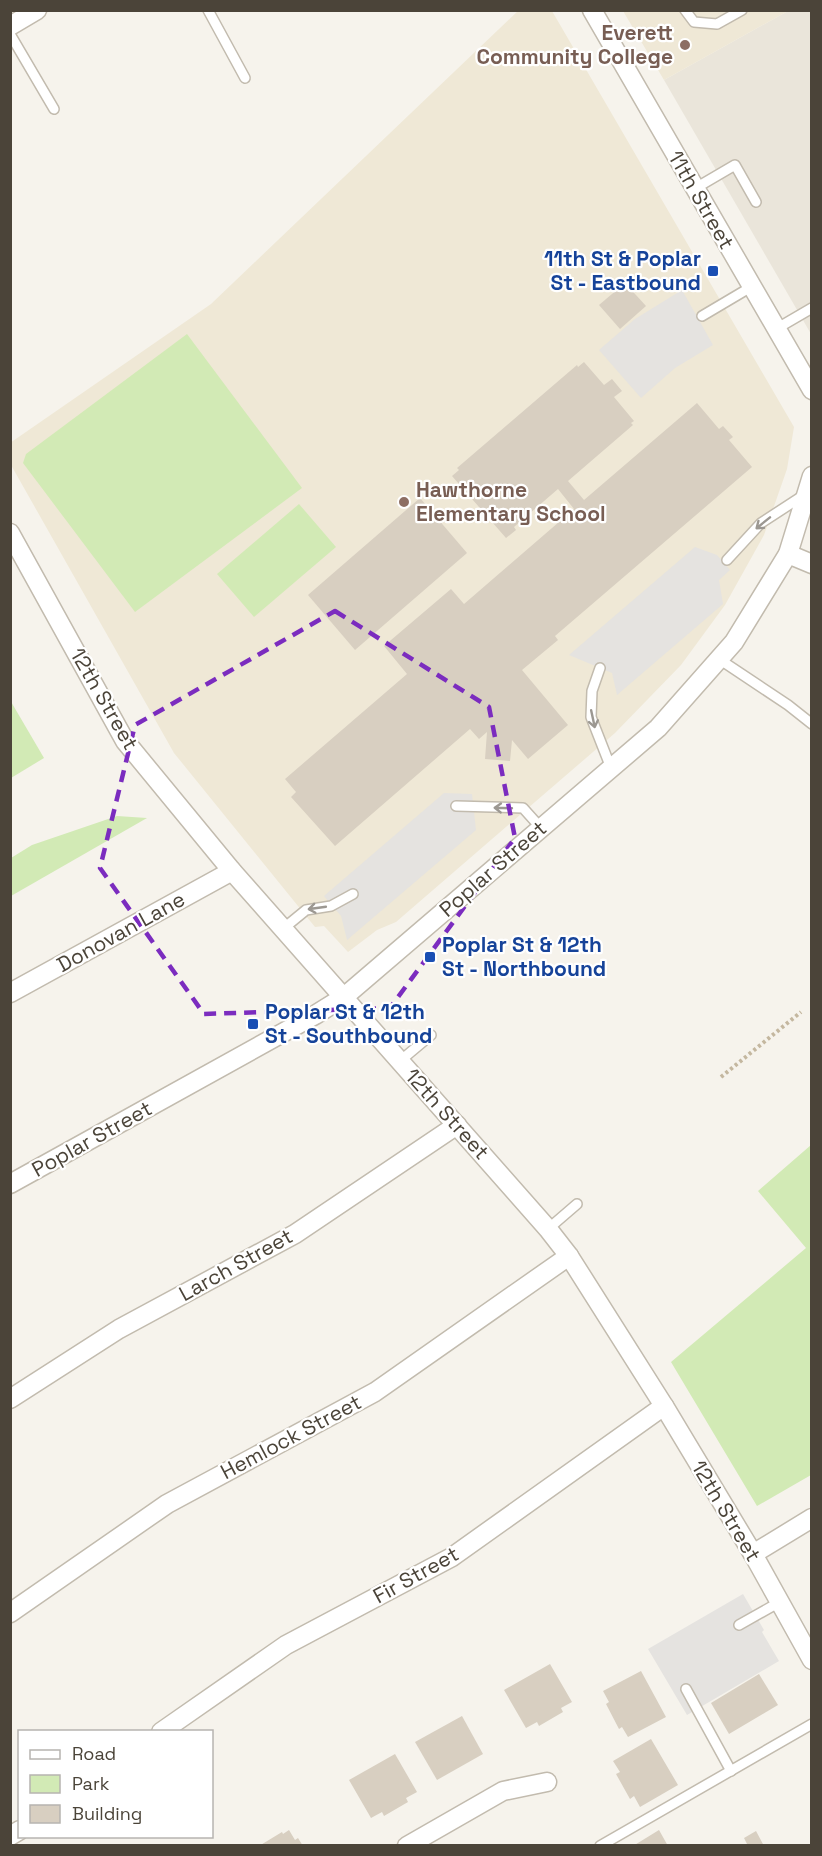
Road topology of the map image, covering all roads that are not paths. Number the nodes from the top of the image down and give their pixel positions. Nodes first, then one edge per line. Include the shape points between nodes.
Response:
1 (36, 10) edge
2 (208, 10) edge
3 (592, 10) edge
4 (685, 10) edge
5 (742, 10) edge
6 (10, 26) edge
7 (10, 34) edge
8 (245, 78) dead end
9 (54, 109) dead end
10 (694, 189) junction
11 (756, 202) dead end
12 (752, 287) junction
13 (812, 308) edge
14 (702, 316) dead end
15 (776, 329) junction
16 (812, 390) edge
17 (812, 476) edge
18 (806, 494) junction
19 (10, 533) edge
20 (788, 554) junction
21 (727, 560) dead end
22 (812, 564) edge
23 (718, 659) junction
24 (600, 668) dead end
25 (812, 724) edge
26 (611, 768) junction
27 (456, 806) dead end
28 (541, 828) junction
29 (232, 871) junction
30 (353, 894) dead end
31 (284, 928) junction
32 (10, 993) edge
33 (344, 997) junction
34 (431, 1035) dead end
35 (400, 1061) junction
36 (457, 1125) junction
37 (10, 1184) edge
38 (577, 1204) dead end
39 (548, 1228) junction
40 (569, 1256) junction
41 (10, 1400) edge
42 (664, 1406) junction
43 (812, 1518) edge
44 (753, 1554) junction
45 (778, 1603) junction
46 (10, 1613) edge
47 (739, 1626) dead end
48 (805, 1634) edge
49 (812, 1660) edge
50 (686, 1689) dead end
51 (812, 1724) edge
52 (162, 1730) edge
53 (731, 1771) junction
54 (547, 1782) dead end
55 (407, 1845) edge
56 (600, 1845) edge

1 - 6 street
2 - 8 lane
3 - 10 street, 11th Street
4 - 5 lane via 694,22 717,24
7 - 9 lane
10 - 11 lane via 735,165
10 - 12 street, 11th Street
12 - 14 lane
12 - 15 street, 11th Street
13 - 15 lane
15 - 16 street, 11th Street
17 - 18 street
18 - 20 street
18 -> 21 lane via 761,523
19 - 29 street, 12th Street via 125,741
20 - 22 street
20 - 23 street, Poplar Street via 734,642
23 - 25 lane
23 - 26 street, Poplar Street via 658,728
24 -> 26 lane via 592,691 591,717
26 - 28 street, Poplar Street
28 -> 27 lane via 523,808
28 - 33 street, Poplar Street
29 - 31 street, 12th Street
29 - 32 street, Donovan Lane
30 -> 31 lane via 332,906 306,910
31 - 33 street, 12th Street
33 - 35 street, 12th Street
33 - 37 street, Poplar Street
34 - 35 lane
35 - 36 street, 12th Street
36 - 39 street, 12th Street
36 - 41 street, Larch Street via 295,1234 119,1329
38 - 39 lane
39 - 40 street, 12th Street
40 - 42 street, 12th Street
40 - 46 street, Hemlock Street via 375,1392 167,1504
42 - 44 street, 12th Street
42 - 52 street, Fir Street via 452,1557 286,1645
43 - 44 street
44 - 45 street, 12th Street
45 - 47 lane
45 - 48 street, 12th Street
48 - 49 street, 12th Street
50 - 53 lane
51 - 53 lane
53 - 56 lane
54 - 55 street via 503,1791

